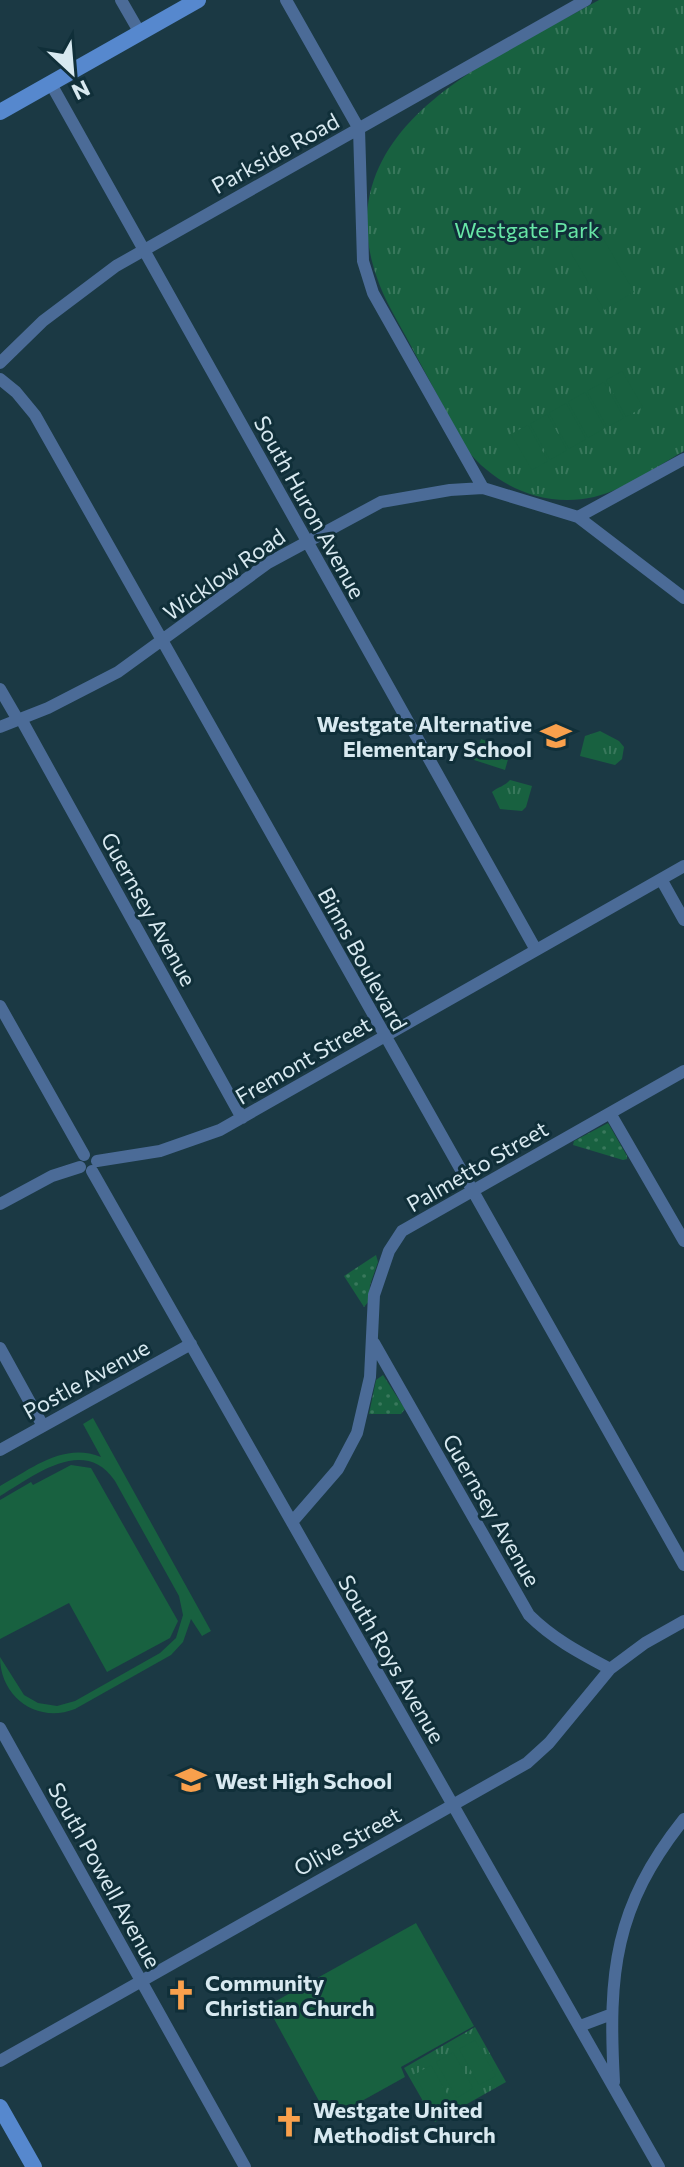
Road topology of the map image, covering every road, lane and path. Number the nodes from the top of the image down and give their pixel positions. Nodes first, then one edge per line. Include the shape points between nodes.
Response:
1 (121, 0) edge
2 (198, 0) edge
3 (286, 0) edge
4 (586, 0) edge
5 (140, 33) junction
6 (51, 84) junction
7 (0, 112) edge
8 (359, 129) junction
9 (143, 251) junction
10 (0, 363) edge
11 (0, 379) edge
12 (684, 459) edge
13 (483, 488) junction
14 (578, 517) junction
15 (306, 541) junction
16 (684, 598) edge
17 (162, 642) junction
18 (0, 689) edge
19 (19, 720) junction
20 (0, 727) edge
21 (684, 866) edge
22 (661, 879) junction
23 (684, 920) edge
24 (536, 950) junction
25 (0, 1006) edge
26 (384, 1037) junction
27 (684, 1071) edge
28 (610, 1113) junction
29 (242, 1118) junction
30 (88, 1164) junction
31 (471, 1192) junction
32 (0, 1204) edge
33 (684, 1241) edge
34 (372, 1340) junction
35 (191, 1344) junction
36 (0, 1348) edge
37 (43, 1426) junction
38 (0, 1450) edge
39 (292, 1522) junction
40 (684, 1565) edge
41 (683, 1623) edge
42 (610, 1669) junction
43 (0, 1728) edge
44 (453, 1805) junction
45 (684, 1819) edge
46 (141, 1981) junction
47 (612, 2014) junction
48 (580, 2026) junction
49 (0, 2061) edge
50 (615, 2086) junction
51 (0, 2107) edge
52 (34, 2167) edge
53 (245, 2167) edge
54 (659, 2167) edge

1 - 5 street
2 - 5 main road
3 - 8 street
4 - 8 street, Parkside Road
5 - 6 main road
6 - 7 main road
6 - 9 street, South Huron Avenue
8 - 9 street, Parkside Road
8 - 13 street via 363,261 373,293
9 - 10 street, Parkside Road via 76,294
9 - 15 street, South Huron Avenue
11 - 17 street, Binns Boulevard via 35,415
12 - 14 street
13 - 14 street
13 - 15 street, Wicklow Road via 381,502
14 - 16 street
15 - 17 street, Wicklow Road via 244,578
15 - 24 street, South Huron Avenue
17 - 19 street, Wicklow Road via 118,672
17 - 26 street, Binns Boulevard
18 - 19 street, Guernsey Avenue
19 - 20 street, Wicklow Road
19 - 29 street, Guernsey Avenue
21 - 22 street, Fremont Street
22 - 23 street
22 - 24 street, Fremont Street
24 - 26 street, Fremont Street
25 - 30 street, South Roys Avenue
26 - 29 street, Fremont Street
26 - 31 street, Binns Boulevard
27 - 28 street, Palmetto Street
28 - 31 street, Palmetto Street
28 - 33 street
29 - 30 street, Fremont Street via 173,1147
30 - 32 street, Fremont Street
30 - 35 street, South Roys Avenue
31 - 34 street, Palmetto Street via 402,1231 374,1295
31 - 40 street, Binns Boulevard
34 - 39 street, Palmetto Street via 357,1433 338,1469
34 - 42 street, Guernsey Avenue via 529,1615 565,1645
35 - 37 street, Postle Avenue
35 - 39 street, South Roys Avenue
36 - 37 street
37 - 38 street, Postle Avenue
39 - 44 street, South Roys Avenue
41 - 42 street, Olive Street
42 - 44 street, Olive Street via 527,1763
43 - 46 street, South Powell Avenue
44 - 46 street, Olive Street
44 - 48 street, South Roys Avenue
45 - 47 street via 649,1866 624,1925
46 - 49 street, Olive Street
46 - 53 street, South Powell Avenue
47 - 48 street
47 - 50 street
48 - 50 street, South Roys Avenue
50 - 54 street, South Roys Avenue
51 - 52 main road

